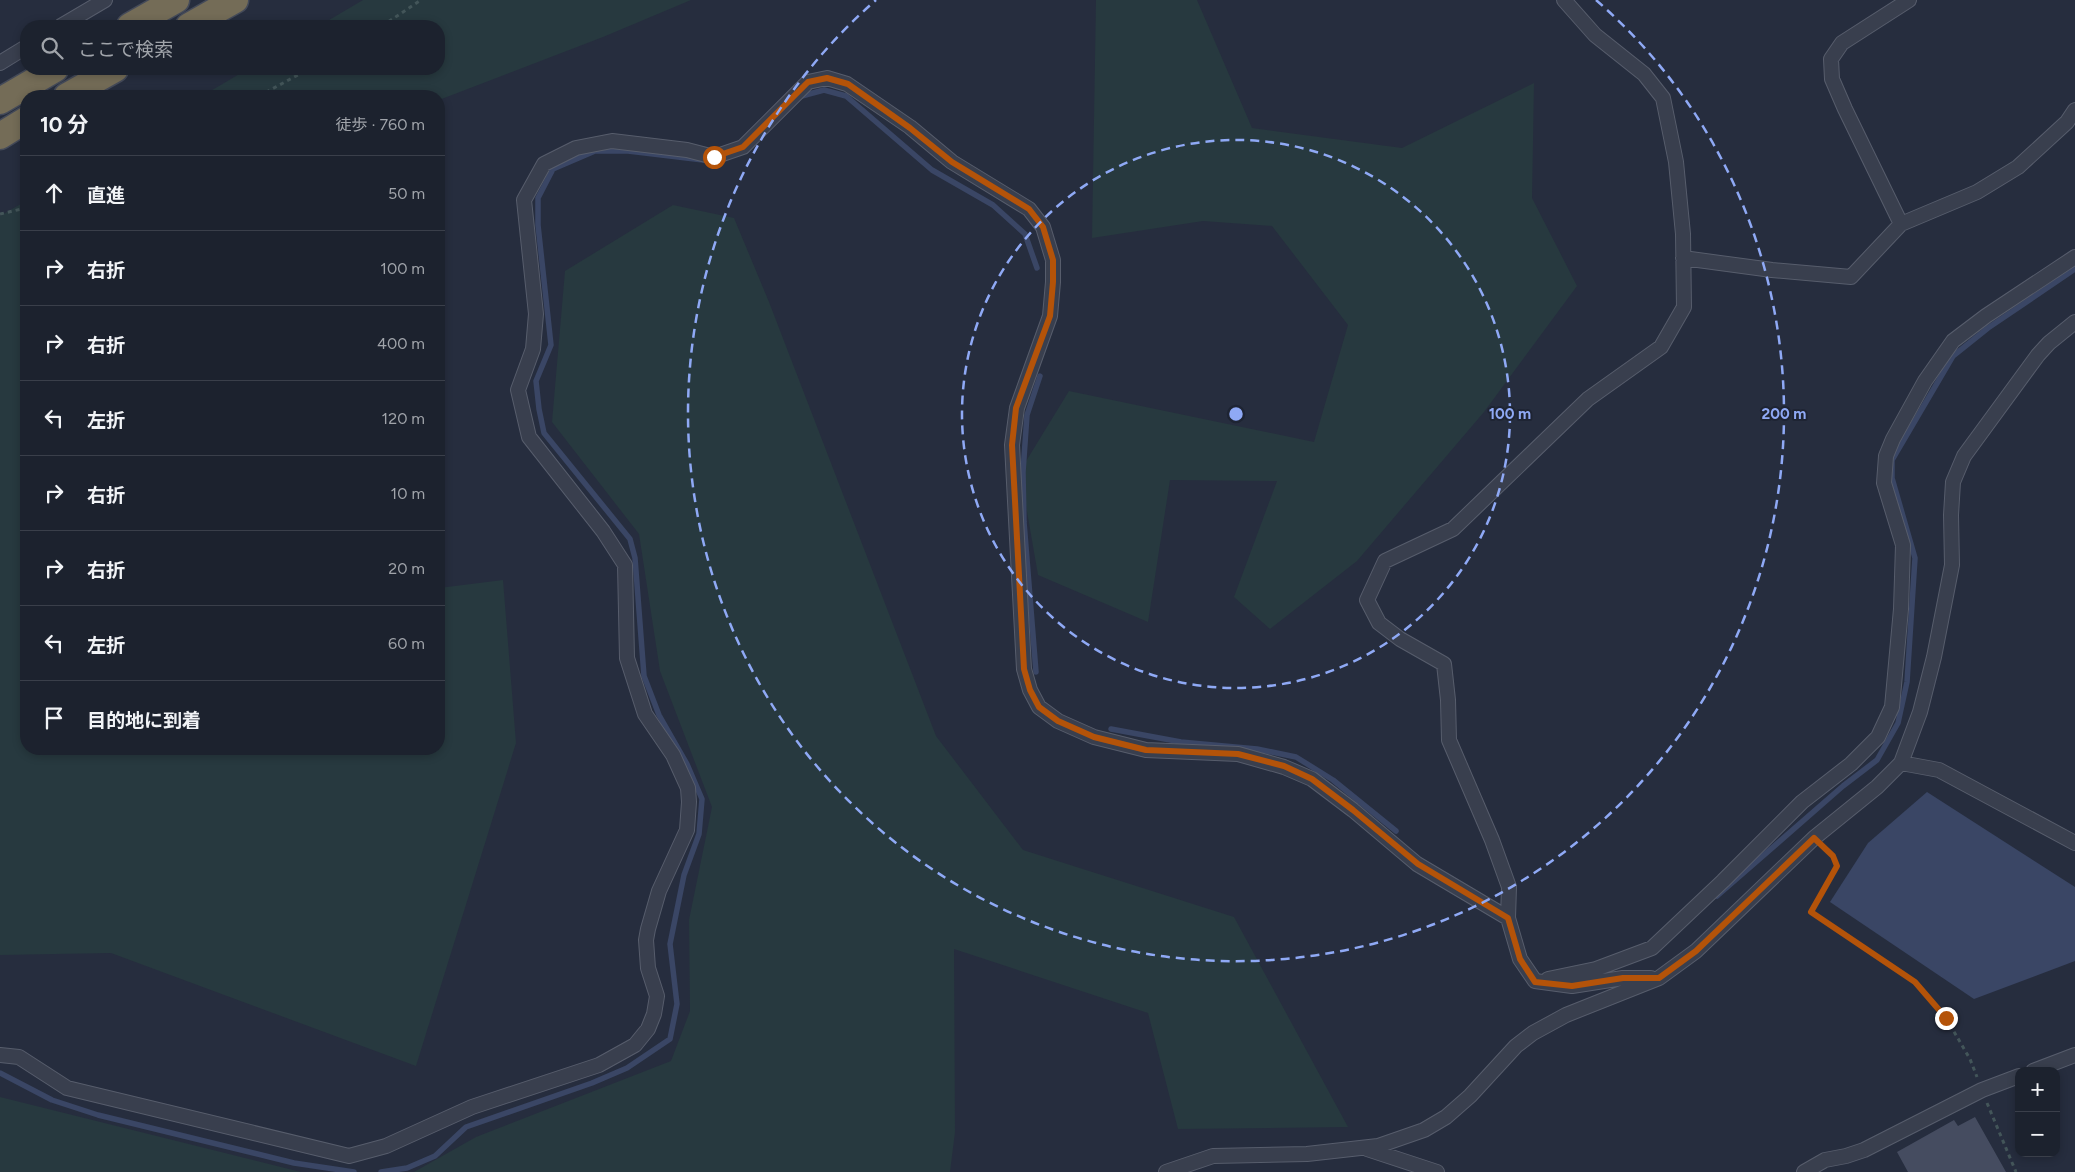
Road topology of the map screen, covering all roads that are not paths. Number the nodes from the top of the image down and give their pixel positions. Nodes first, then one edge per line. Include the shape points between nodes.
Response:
1 (105, 0) edge
2 (176, 0) edge
3 (235, 0) edge
4 (1564, 0) edge
5 (1909, 0) edge
6 (71, 20) edge
7 (141, 20) edge
8 (200, 20) edge
9 (20, 51) edge
10 (0, 63) edge
11 (45, 75) edge
12 (104, 75) edge
13 (78, 90) edge
14 (0, 101) edge
15 (2075, 110) edge
16 (20, 124) edge
17 (0, 136) edge
18 (1901, 224) junction
19 (2075, 257) edge
20 (1683, 258) junction
21 (2075, 322) edge
22 (1901, 763) junction
23 (2075, 843) edge
24 (1508, 918) junction
25 (1659, 978) junction
26 (1535, 982) junction
27 (0, 1055) edge
28 (2075, 1055) edge
29 (2044, 1067) edge
30 (2015, 1078) edge
31 (1363, 1148) junction
32 (1166, 1172) edge
33 (1437, 1172) edge
34 (1804, 1172) edge

1 - 6 street
2 - 7 highway
3 - 8 highway
4 - 20 street via 1595,35 1644,74 1663,98 1676,162
5 - 18 street via 1842,43 1831,58 1832,79
9 - 10 street
11 - 14 highway
12 - 13 highway
15 - 18 street via 2067,122 2018,167 1976,192
16 - 17 highway
18 - 20 street via 1851,277
19 - 26 street via 1953,342 1925,381 1886,456 1884,483 1903,554 1892,707 1878,737 1851,764 1802,802 1652,948 1596,969
20 - 24 street via 1684,307 1661,347 1588,399 1453,529 1385,561 1367,600 1379,623 1444,664 1449,740 1509,887
21 - 22 street via 2038,355 1964,456 1953,482 1952,565 1920,712
22 - 23 street via 1939,770
22 - 25 street via 1876,788 1814,838 1696,951
24 - 26 street via 1520,959
24 - 27 street via 1418,864 1312,779 1284,766 1238,754 1146,750 1094,737 1058,721 1039,707 1024,669 1012,445 1016,408 1050,316 1053,260 1043,227 1029,209 952,162 848,84 827,78 808,82 743,147 714,157 612,140 576,148 544,164 524,200 536,314 533,349 518,390 529,437 603,531 625,565 626,658 645,714 673,755 688,788 687,830 660,891 646,940 648,968 657,996 654,1014 648,1029 635,1045 599,1065 472,1107 386,1146 349,1156 67,1088 19,1057
25 - 26 street via 1623,978 1572,986
25 - 31 street via 1533,1033 1446,1117 1394,1142
28 - 29 street
30 - 34 street via 1982,1090 1864,1150 1825,1160
31 - 32 street via 1300,1155 1213,1156
31 - 33 street

